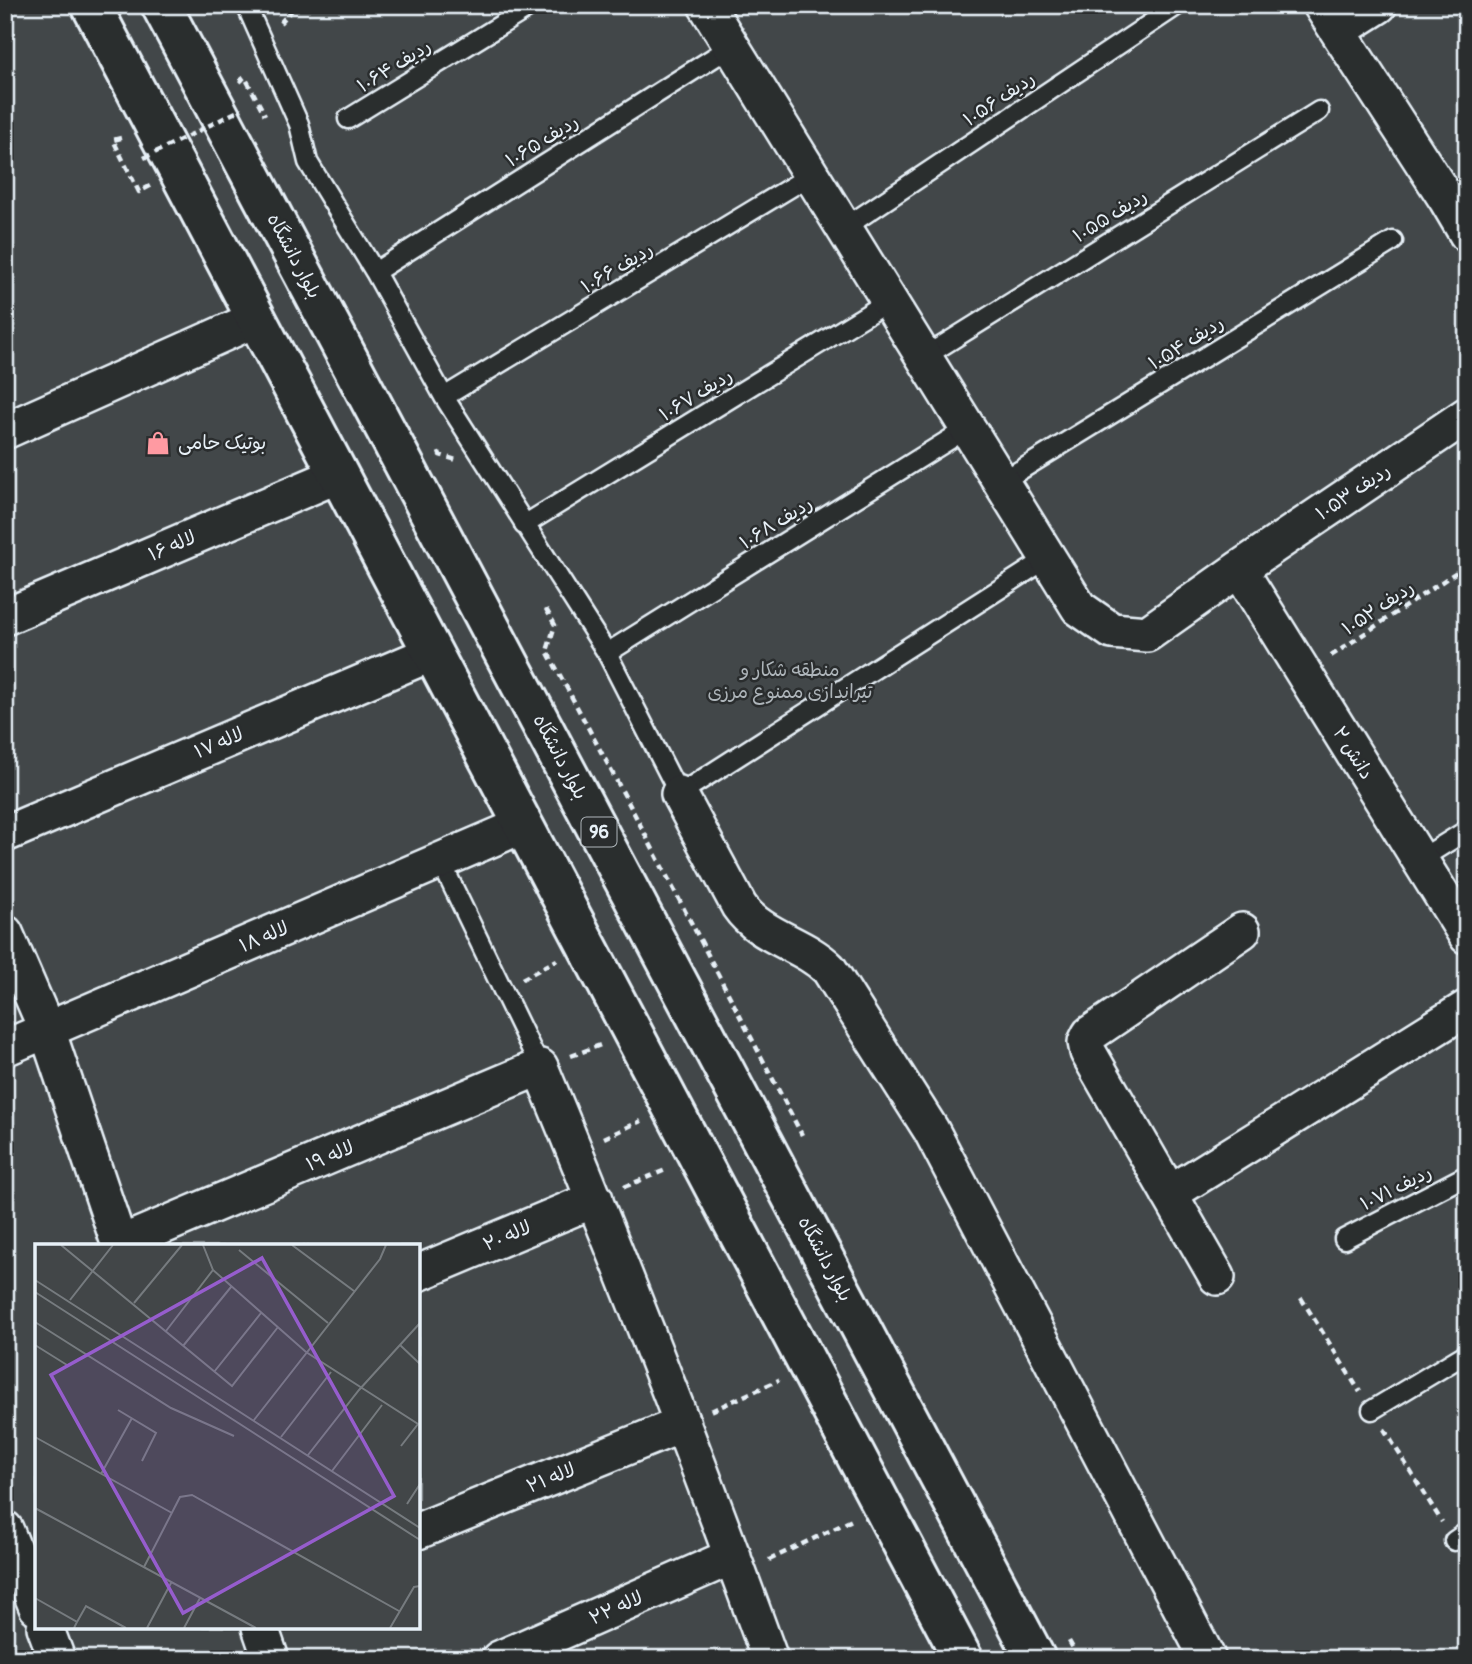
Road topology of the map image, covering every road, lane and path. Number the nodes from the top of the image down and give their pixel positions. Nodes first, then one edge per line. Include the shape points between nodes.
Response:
1 (91, 5) edge
2 (161, 5) edge
3 (246, 5) edge
4 (533, 5) edge
5 (706, 5) edge
6 (1178, 5) edge
7 (1379, 5) edge
8 (1329, 18) edge
9 (732, 46) junction
10 (253, 102) dead end
11 (242, 109) dead end
12 (1319, 111) dead end
13 (348, 119) dead end
14 (266, 127) dead end
15 (144, 158) dead end
16 (811, 175) junction
17 (1457, 194) edge
18 (844, 228) junction
19 (1467, 233) edge
20 (1393, 241) dead end
21 (375, 272) junction
22 (889, 301) junction
23 (256, 319) junction
24 (924, 357) junction
25 (444, 397) junction
26 (1467, 415) edge
27 (968, 428) junction
28 (5, 432) edge
29 (434, 443) dead end
30 (459, 461) dead end
31 (338, 475) junction
32 (1001, 482) junction
33 (524, 525) junction
34 (1048, 558) junction
35 (1467, 565) edge
36 (1239, 569) junction
37 (543, 602) dead end
38 (5, 617) edge
39 (432, 653) junction
40 (607, 653) junction
41 (1304, 675) junction
42 (679, 794) junction
43 (635, 815) junction
44 (523, 825) junction
45 (1467, 830) edge
46 (599, 832) junction
47 (5, 834) edge
48 (440, 860) junction
49 (1419, 860) junction
50 (1241, 931) dead end
51 (5, 933) edge
52 (1467, 936) edge
53 (586, 945) junction
54 (503, 989) junction
55 (1467, 1008) edge
56 (47, 1030) junction
57 (633, 1033) junction
58 (5, 1048) edge
59 (540, 1067) junction
60 (642, 1120) dead end
61 (803, 1136) dead end
62 (575, 1153) junction
63 (698, 1156) junction
64 (1467, 1175) edge
65 (1170, 1194) junction
66 (595, 1199) junction
67 (1344, 1239) dead end
68 (120, 1244) edge
69 (122, 1244) edge
70 (420, 1272) edge
71 (1217, 1277) dead end
72 (1467, 1353) edge
73 (814, 1377) junction
74 (1372, 1410) dead end
75 (683, 1424) junction
76 (853, 1519) dead end
77 (5, 1529) edge
78 (420, 1530) edge
79 (736, 1565) junction
80 (35, 1602) edge
81 (46, 1629) edge
82 (261, 1629) edge
83 (1066, 1636) dead end
84 (57, 1659) edge
85 (271, 1659) edge
86 (499, 1659) edge
87 (770, 1659) edge
88 (964, 1659) edge
89 (1035, 1659) edge
90 (1079, 1659) edge
91 (1208, 1659) edge

1 - 23 main road
2 - 46 main road, بلوار دانشگاه / 96
3 - 21 lane via 299,124 308,162
4 - 13 lane, ردیف ۱۰۶۴
5 - 9 street, ردیف ۱۰۵۳
6 - 18 lane, ردیف ۱۰۵۶
7 - 8 street
8 - 17 street via 1366,77
9 - 16 street, ردیف ۱۰۵۳
9 - 21 lane, ردیف ۱۰۶۵
10 - 14 path
11 - 15 path, bridge
12 - 24 lane, ردیف ۱۰۵۵
16 - 18 street, ردیف ۱۰۵۳
16 - 25 lane, ردیف ۱۰۶۶
17 - 19 street
18 - 22 street, ردیف ۱۰۵۳
20 - 32 lane, ردیف ۱۰۵۴
21 - 25 lane
22 - 24 street, ردیف ۱۰۵۳
22 - 33 lane, ردیف ۱۰۶۷
23 - 28 street
23 - 31 main road
24 - 27 street, ردیف ۱۰۵۳
25 - 33 lane
26 - 36 street, ردیف ۱۰۵۳
27 - 32 street, ردیف ۱۰۵۳
27 - 40 lane, ردیف ۱۰۶۸
29 - 30 path via 440,455
31 - 38 street, لاله ۱۶
31 - 39 main road
32 - 34 street, ردیف ۱۰۵۳
33 - 40 lane
34 - 36 street, ردیف ۱۰۵۳ via 1079,608 1112,631 1147,634
34 - 42 lane
35 - 41 path, ردیف ۱۰۵۲
36 - 41 street, دانش ۲
37 - 43 path via 555,625 547,651
39 - 44 main road
39 - 47 street, لاله ۱۷
40 - 42 lane
41 - 49 street, دانش ۲
42 - 43 path
42 - 91 street via 746,916 829,969 931,1130
43 - 46 path
43 - 61 path
44 - 48 street, لاله ۱۸
44 - 53 main road
45 - 49 lane
46 - 89 main road, بلوار دانشگاه / 96
48 - 54 lane
48 - 56 street, لاله ۱۸
49 - 52 street, دانش ۲
50 - 65 street via 1090,1034 1086,1042
51 - 56 street
53 - 54 path
53 - 57 main road
54 - 59 lane
55 - 65 street
56 - 58 street, لاله ۱۸
56 - 68 street
57 - 59 path
57 - 63 main road
59 - 62 street
59 - 69 street, لاله ۱۹
60 - 62 path
62 - 66 street
63 - 66 path
63 - 73 main road
64 - 67 lane, ردیف ۱۰۷۱
65 - 71 street
66 - 70 street, لاله ۲۰
66 - 75 street
72 - 74 lane
73 - 75 path via 779,1380
73 - 88 main road
75 - 78 street, لاله ۲۱
75 - 79 street
76 - 79 path
77 - 80 street
79 - 86 street, لاله ۲۲
79 - 87 street
81 - 84 street
82 - 85 street
83 - 90 path

